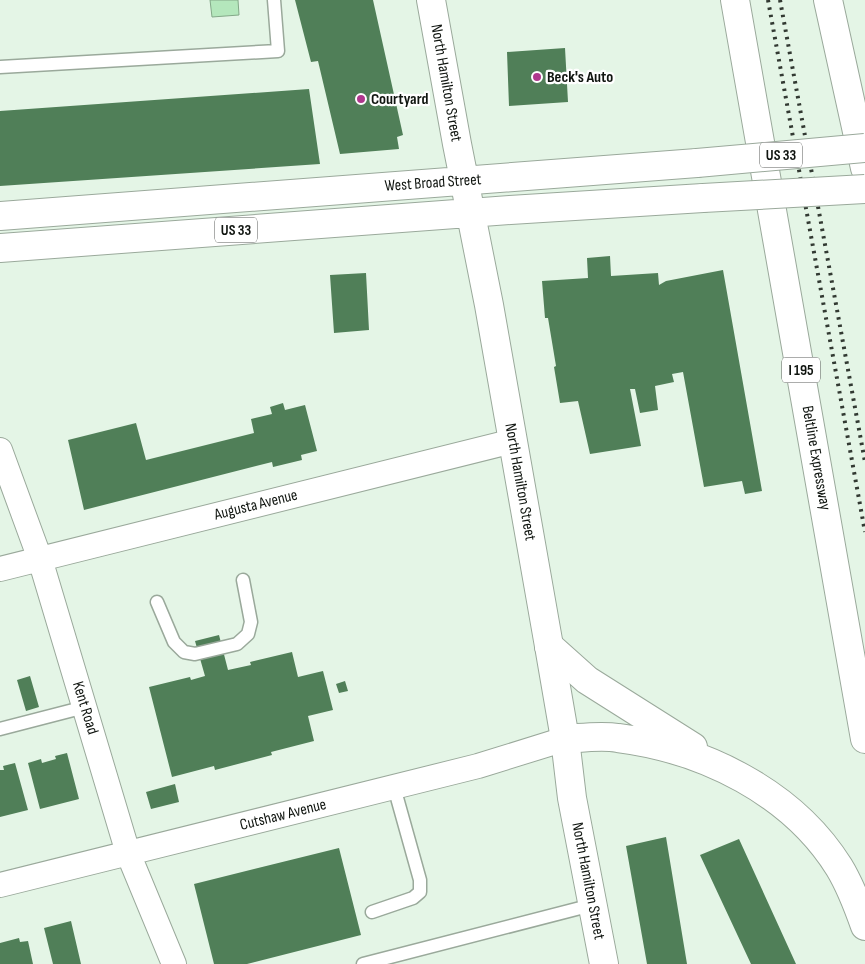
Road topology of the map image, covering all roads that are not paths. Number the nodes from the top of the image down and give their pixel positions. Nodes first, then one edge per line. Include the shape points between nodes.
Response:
1 (274, 0) edge
2 (431, 0) edge
3 (735, 0) edge
4 (828, 0) edge
5 (0, 67) edge
6 (865, 148) edge
7 (865, 168) edge
8 (464, 181) junction
9 (865, 189) edge
10 (471, 213) junction
11 (0, 216) edge
12 (0, 248) edge
13 (514, 447) junction
14 (0, 450) edge
15 (40, 559) junction
16 (0, 569) edge
17 (243, 580) dead end
18 (157, 602) dead end
19 (549, 646) junction
20 (85, 707) junction
21 (0, 729) edge
22 (565, 738) junction
23 (865, 740) edge
24 (727, 769) junction
25 (394, 787) junction
26 (128, 853) junction
27 (0, 885) edge
28 (592, 905) junction
29 (372, 912) dead end
30 (865, 926) edge
31 (174, 964) edge
32 (363, 964) edge
33 (604, 964) edge

1 - 5 lane via 278,51
2 - 8 main road, North Hamilton Street
3 - 23 main road, Beltline Expressway / I 195
4 - 7 main road
6 - 8 main road, West Broad Street / US 33, bridge
8 - 10 main road, North Hamilton Street
8 - 11 main road, West Broad Street / US 33
9 - 10 main road, West Broad Street / US 33, bridge
10 - 12 main road, West Broad Street / US 33
10 - 13 main road, North Hamilton Street
13 - 15 street, Augusta Avenue
13 - 19 main road, North Hamilton Street
14 - 15 street, Kent Road
15 - 16 street, Augusta Avenue
15 - 20 street, Kent Road
17 - 18 lane via 251,622 248,634 237,644 195,654 184,652 174,642
19 - 22 main road, North Hamilton Street
19 - 24 main road via 587,680
20 - 21 lane
20 - 26 street, Kent Road
22 - 24 main road via 617,738 646,743 692,755
22 - 25 street, Cutshaw Avenue via 478,766
22 - 28 main road, North Hamilton Street via 572,798
24 - 30 main road via 794,813 820,841 839,867
25 - 26 street, Cutshaw Avenue
25 - 29 lane via 420,880 420,892 413,898
26 - 27 street, Cutshaw Avenue
26 - 31 street, Kent Road
28 - 32 lane
28 - 33 main road, North Hamilton Street

